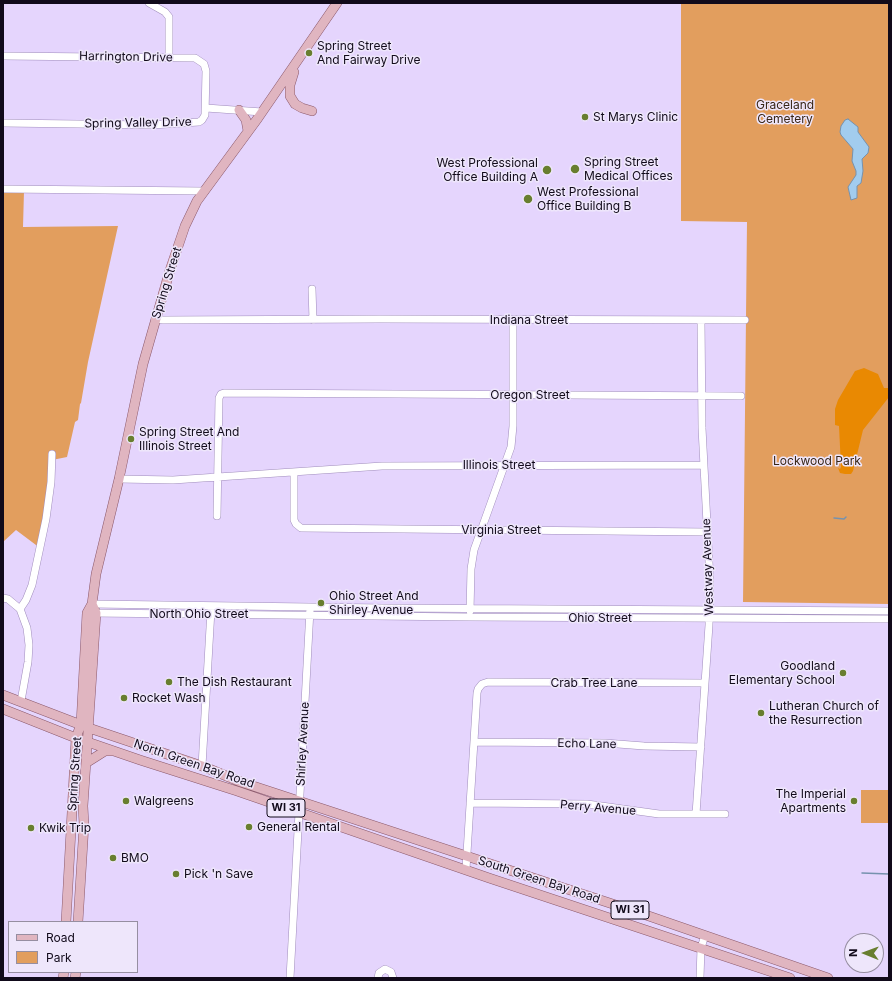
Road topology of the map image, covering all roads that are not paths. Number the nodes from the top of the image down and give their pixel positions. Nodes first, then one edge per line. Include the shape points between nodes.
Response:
1 (337, 3) edge
2 (151, 4) edge
3 (3, 56) edge
4 (300, 57) junction
5 (169, 58) junction
6 (206, 108) junction
7 (239, 110) junction
8 (312, 110) dead end
9 (262, 112) junction
10 (3, 123) edge
11 (248, 131) junction
12 (3, 189) edge
13 (203, 191) junction
14 (312, 289) dead end
15 (155, 319) junction
16 (313, 320) junction
17 (512, 320) junction
18 (702, 320) junction
19 (745, 320) dead end
20 (512, 395) junction
21 (702, 396) junction
22 (740, 396) dead end
23 (52, 454) dead end
24 (505, 465) junction
25 (704, 465) junction
26 (294, 472) junction
27 (218, 477) junction
28 (118, 479) junction
29 (217, 516) dead end
30 (481, 530) junction
31 (707, 532) junction
32 (3, 598) edge
33 (92, 604) junction
34 (125, 604) junction
35 (152, 605) junction
36 (212, 605) junction
37 (310, 606) junction
38 (370, 608) junction
39 (420, 608) junction
40 (470, 608) junction
41 (551, 608) junction
42 (20, 609) junction
43 (622, 609) junction
44 (709, 609) junction
45 (872, 611) junction
46 (889, 611) edge
47 (91, 613) junction
48 (124, 614) junction
49 (153, 614) junction
50 (211, 614) junction
51 (310, 615) junction
52 (369, 616) junction
53 (420, 616) junction
54 (470, 617) junction
55 (550, 618) junction
56 (622, 618) junction
57 (709, 618) junction
58 (871, 619) junction
59 (889, 619) edge
60 (705, 684) junction
61 (3, 695) edge
62 (21, 701) junction
63 (3, 709) edge
64 (85, 726) junction
65 (76, 738) junction
66 (88, 741) junction
67 (474, 742) junction
68 (701, 747) junction
69 (116, 751) junction
70 (86, 763) junction
71 (162, 766) junction
72 (202, 766) junction
73 (203, 781) junction
74 (241, 782) junction
75 (300, 800) junction
76 (470, 803) junction
77 (299, 813) junction
78 (696, 814) junction
79 (725, 814) dead end
80 (432, 844) joint
81 (467, 856) junction
82 (431, 858) joint
83 (466, 869) junction
84 (66, 921) edge
85 (78, 921) edge
86 (704, 936) junction
87 (701, 948) junction
88 (290, 978) edge
89 (378, 978) edge
90 (393, 978) edge
91 (700, 978) edge
92 (790, 978) edge
93 (828, 978) edge

1 - 4 main road, Spring Street
2 - 5 street via 165,12 169,18
3 - 5 street, Harrington Drive
4 - 8 main road via 290,85 290,96 295,104
4 - 9 main road, Spring Street
5 - 6 street, Harrington Drive via 194,58 204,64
6 - 7 street, Spring Valley Drive
6 - 10 street, Spring Valley Drive via 204,118 196,122 152,125
7 - 9 street, Spring Valley Drive
7 - 11 main road via 246,120
9 - 11 main road, Spring Street
11 - 13 main road, Spring Street
12 - 13 street
13 - 15 main road, Spring Street via 185,226
14 - 16 street
15 - 16 street, Indiana Street
15 - 28 main road, Spring Street
16 - 17 street, Indiana Street
17 - 18 street, Indiana Street
17 - 20 street
18 - 19 street, Indiana Street
18 - 21 street, Westway Avenue
20 - 21 street, Oregon Street
20 - 24 street via 512,436 510,453
20 - 27 street, Oregon Street via 221,394
21 - 22 street, Oregon Street
21 - 25 street, Westway Avenue
23 - 42 street via 46,519 32,585
24 - 25 street, Illinois Street
24 - 26 street, Illinois Street via 382,466
24 - 30 street
25 - 31 street, Westway Avenue
26 - 27 street, Illinois Street
26 - 30 street, Virginia Street via 294,520 301,528
27 - 28 street, Illinois Street via 173,480
27 - 29 street
28 - 33 main road, Spring Street via 96,574
30 - 31 street, Virginia Street
30 - 40 street via 472,560
31 - 44 street, Westway Avenue
32 - 42 street
33 - 34 street, North Ohio Street
33 - 47 main road, Spring Street
34 - 35 street, North Ohio Street
34 - 48 street
35 - 36 street, North Ohio Street
35 - 49 street
36 - 37 street, North Ohio Street
36 - 50 street
37 - 38 street, Ohio Street
37 - 51 street, Shirley Avenue
38 - 39 street, Ohio Street
38 - 52 street
39 - 40 street, Ohio Street
39 - 53 street
40 - 41 street, Ohio Street
40 - 54 street
41 - 43 street, Ohio Street
41 - 55 street
42 - 62 street via 27,628 29,645
43 - 44 street, Ohio Street
43 - 56 street
44 - 45 street, Ohio Street
44 - 57 street, Westway Avenue
45 - 46 street, Ohio Street
45 - 58 street
47 - 48 street, North Ohio Street
47 - 64 main road, Spring Street
48 - 49 street, North Ohio Street
49 - 50 street, North Ohio Street
50 - 51 street, North Ohio Street
50 - 72 street
51 - 52 street, Ohio Street
51 - 75 street, Shirley Avenue
52 - 53 street, Ohio Street
53 - 54 street, Ohio Street
54 - 55 street, Ohio Street
55 - 56 street, Ohio Street
56 - 57 street, Ohio Street
57 - 58 street, Ohio Street
57 - 60 street, Westway Avenue
58 - 59 street, Ohio Street
60 - 67 street, Crab Tree Lane via 483,683 477,693
60 - 68 street, Westway Avenue
61 - 62 main road, North Green Bay Road / WI 31
62 - 64 main road, North Green Bay Road / WI 31
63 - 65 main road, North Green Bay Road / WI 31
64 - 65 main road, Spring Street
64 - 66 main road, Spring Street
64 - 72 main road, North Green Bay Road / WI 31
65 - 66 main road, North Green Bay Road / WI 31
65 - 84 main road, Spring Street
66 - 69 main road, North Green Bay Road / WI 31
66 - 70 main road, Spring Street
67 - 68 street, Echo Lane
67 - 76 street
68 - 78 street, Westway Avenue
69 - 70 main road via 104,751
69 - 71 main road, North Green Bay Road / WI 31
70 - 85 main road, Spring Street
71 - 72 main road
71 - 73 main road, North Green Bay Road / WI 31
72 - 74 main road, North Green Bay Road / WI 31
73 - 74 main road via 213,779
73 - 77 main road, North Green Bay Road / WI 31
74 - 75 main road, North Green Bay Road / WI 31
75 - 77 street, Shirley Avenue
75 - 80 main road, North Green Bay Road / WI 31
76 - 78 street, Perry Avenue via 587,804 659,814
76 - 81 street
77 - 82 main road, North Green Bay Road / WI 31
77 - 88 street, Shirley Avenue
78 - 79 street, Perry Avenue
80 - 81 main road, South Green Bay Road / WI 31
81 - 83 street
81 - 86 main road, South Green Bay Road / WI 31
82 - 83 main road, South Green Bay Road / WI 31
83 - 87 main road, South Green Bay Road / WI 31
86 - 87 street
86 - 93 main road, South Green Bay Road / WI 31
87 - 91 street
87 - 92 main road, South Green Bay Road / WI 31
89 - 90 street via 385,969 391,972

